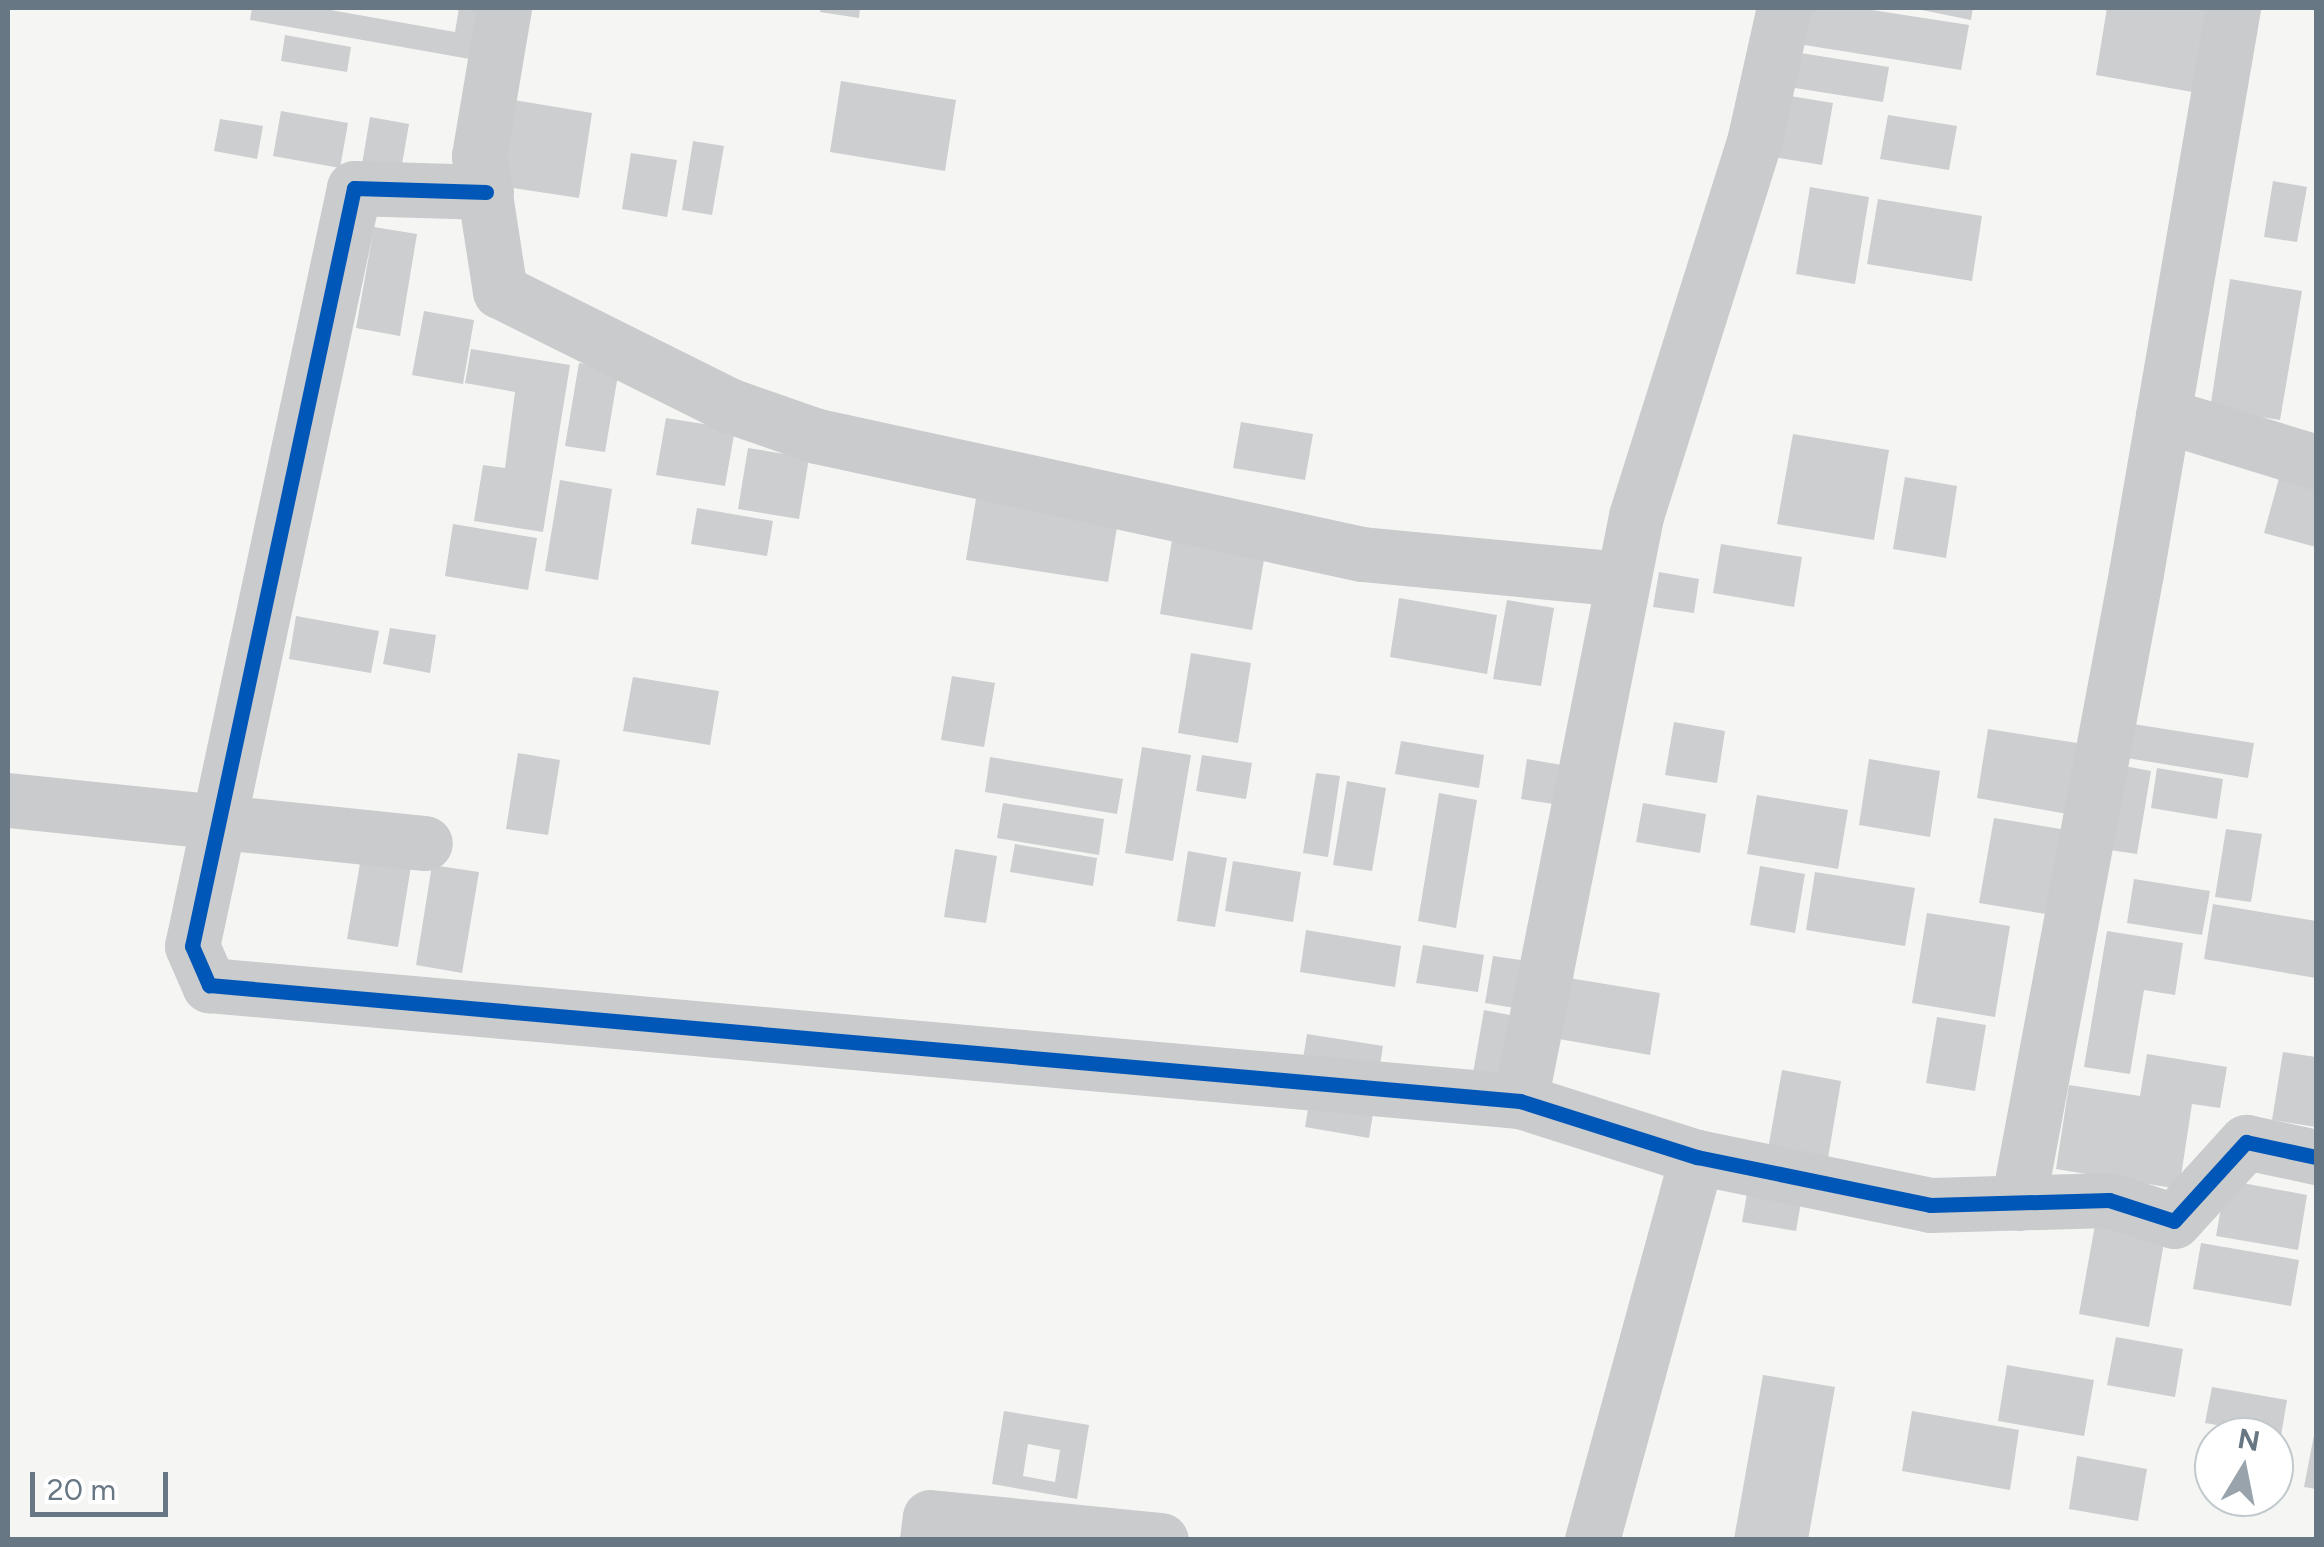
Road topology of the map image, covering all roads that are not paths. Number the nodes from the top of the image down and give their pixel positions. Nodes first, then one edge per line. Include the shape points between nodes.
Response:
1 (504, 8) edge
2 (1784, 8) edge
3 (2233, 8) edge
4 (486, 192) junction
5 (2163, 415) junction
6 (2316, 462) edge
7 (1624, 579) junction
8 (8, 800) edge
9 (220, 824) junction
10 (424, 843) dead end
11 (1520, 1101) junction
12 (2316, 1156) edge
13 (1697, 1157) junction
14 (2018, 1203) junction
15 (927, 1540) edge
16 (1161, 1540) edge
17 (1592, 1540) edge

1 - 4 street via 479,156
2 - 7 street via 1754,142 1636,516
3 - 5 street
4 - 7 street via 500,291 731,406 818,436 1362,554
4 - 9 street via 354,188
5 - 6 street
5 - 14 street
7 - 11 street
8 - 9 street
9 - 10 street
9 - 11 street via 192,946 209,985
11 - 13 street
12 - 14 street via 2246,1142 2174,1221 2109,1200
13 - 14 street via 1930,1205
13 - 17 street
15 - 16 street via 930,1516

